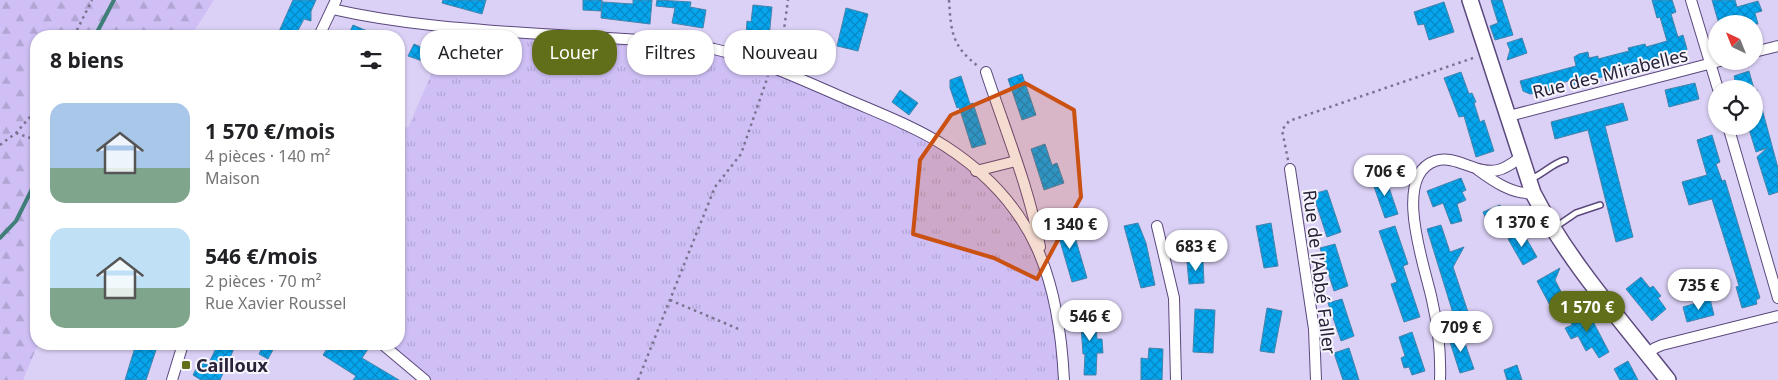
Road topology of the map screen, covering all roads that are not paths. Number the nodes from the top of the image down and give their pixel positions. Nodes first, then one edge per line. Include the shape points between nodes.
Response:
1 (1470, 0) edge
2 (1691, 0) edge
3 (334, 4) edge
4 (322, 30) edge
5 (1708, 45) edge
6 (1778, 46) edge
7 (1763, 50) edge
8 (1708, 65) edge
9 (986, 72) road end
10 (1509, 116) junction
11 (1731, 135) edge
12 (1521, 157) junction
13 (1565, 160) dead end
14 (1016, 161) junction
15 (1290, 169) road end
16 (1478, 170) junction
17 (976, 171) junction
18 (1531, 186) junction
19 (1600, 206) dead end
20 (1157, 226) dead end
21 (1552, 229) junction
22 (1042, 258) junction
23 (1778, 298) edge
24 (1778, 316) edge
25 (181, 350) edge
26 (389, 350) edge
27 (1647, 354) junction
28 (172, 380) edge
29 (425, 380) edge
30 (1064, 380) edge
31 (1176, 380) edge
32 (1316, 380) edge
33 (1440, 380) edge
34 (1668, 380) edge

1 - 10 street
2 - 5 street
3 - 4 street
3 - 17 street via 451,28 683,44 714,49 774,69 908,127 946,147
6 - 7 street
8 - 10 street, Rue des Mirabelles
9 - 14 street
10 - 12 street
11 - 23 street
12 - 16 street via 1497,170
12 - 18 street
13 - 18 lane via 1558,162
14 - 17 street
14 - 22 street via 1036,225
15 - 32 street, Rue de l'Abbé Faller via 1314,329
16 - 18 street via 1522,194
16 - 33 street via 1446,159 1433,161 1416,181 1412,217 1439,340
17 - 22 street via 1013,207
18 - 21 street
19 - 21 lane via 1576,213
20 - 31 street via 1174,298
21 - 27 street
22 - 30 street via 1056,303
24 - 27 street via 1655,348
25 - 28 street
26 - 29 street
27 - 34 street

